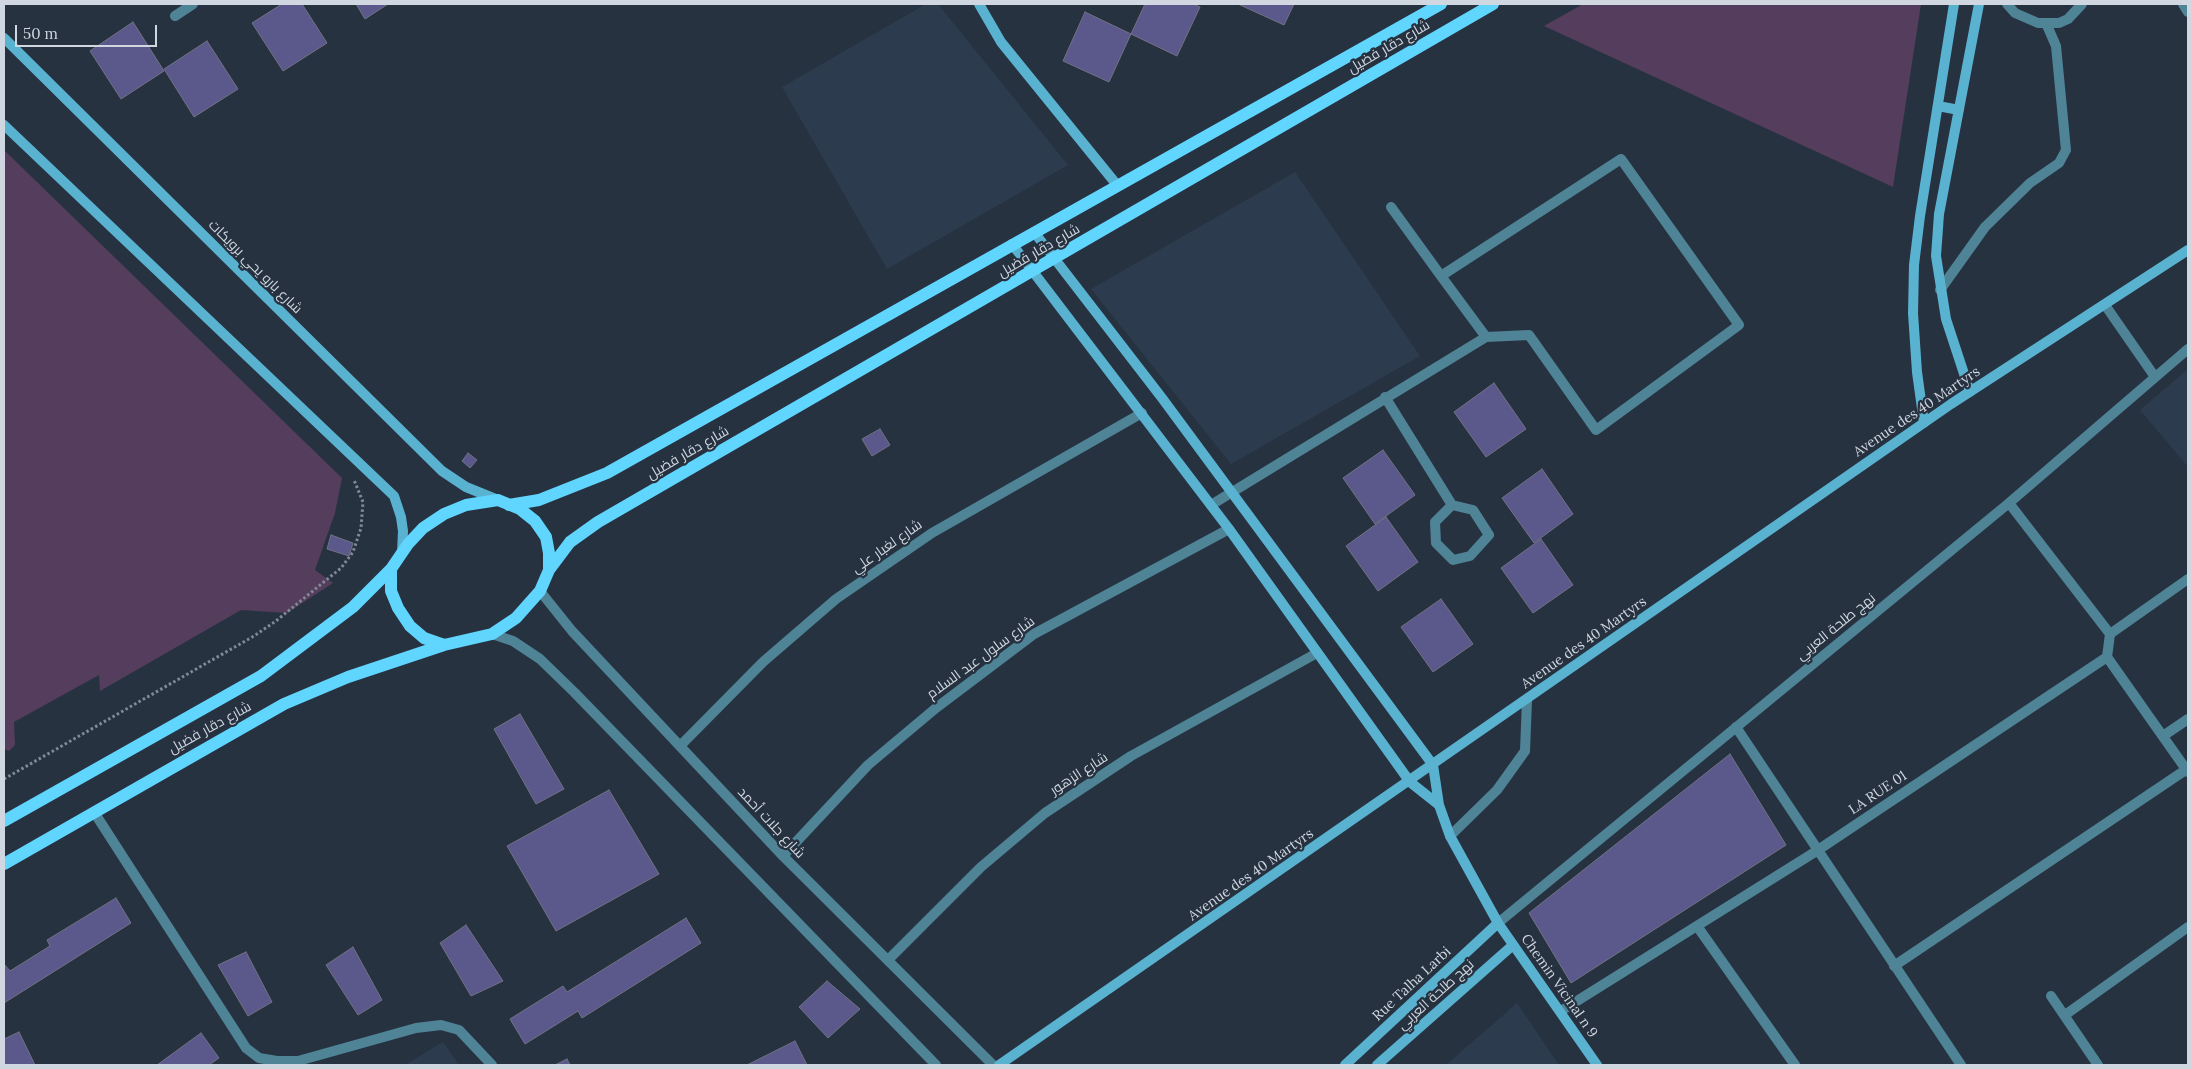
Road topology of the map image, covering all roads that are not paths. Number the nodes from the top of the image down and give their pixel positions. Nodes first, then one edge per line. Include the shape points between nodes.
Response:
1 (193, 4) edge
2 (979, 4) edge
3 (1441, 4) edge
4 (1493, 4) edge
5 (1954, 4) edge
6 (1979, 4) edge
7 (2007, 4) edge
8 (2082, 4) edge
9 (2183, 4) edge
10 (2188, 12) edge
11 (175, 16) dead end
12 (2046, 23) junction
13 (4, 38) edge
14 (1938, 106) junction
15 (1959, 110) junction
16 (4, 125) edge
17 (1117, 185) junction
18 (1391, 207) dead end
19 (1034, 232) junction
20 (1012, 244) junction
21 (2188, 250) edge
22 (1055, 259) junction
23 (1033, 272) junction
24 (1441, 276) junction
25 (1940, 290) junction
26 (2105, 304) junction
27 (1486, 338) junction
28 (2188, 349) edge
29 (2155, 377) junction
30 (1970, 392) junction
31 (1386, 397) junction
32 (1142, 413) junction
33 (1924, 423) junction
34 (1231, 492) junction
35 (503, 502) junction
36 (2009, 503) junction
37 (1211, 505) junction
38 (1452, 505) junction
39 (1228, 529) junction
40 (402, 554) junction
41 (391, 569) junction
42 (549, 570) junction
43 (2188, 579) edge
44 (540, 590) junction
45 (492, 634) junction
46 (2110, 634) junction
47 (444, 645) junction
48 (1317, 653) junction
49 (2107, 657) junction
50 (1527, 700) junction
51 (2188, 719) edge
52 (1736, 727) junction
53 (2163, 736) junction
54 (680, 746) junction
55 (1433, 765) junction
56 (2187, 770) edge
57 (1410, 782) junction
58 (1439, 805) junction
59 (94, 812) junction
60 (4, 821) edge
61 (1450, 836) junction
62 (1818, 850) junction
63 (783, 856) junction
64 (4, 864) edge
65 (1498, 923) junction
66 (1697, 926) junction
67 (2188, 927) edge
68 (1513, 945) junction
69 (888, 960) junction
70 (1894, 966) junction
71 (2051, 996) dead end
72 (1561, 1011) junction
73 (2065, 1015) junction
74 (492, 1065) edge
75 (936, 1065) edge
76 (992, 1065) edge
77 (999, 1065) edge
78 (1345, 1065) edge
79 (1377, 1065) edge
80 (1597, 1065) edge
81 (1795, 1065) edge
82 (1961, 1065) edge
83 (2098, 1065) edge

1 - 11 street
2 - 17 main road via 1001,42
3 - 17 main road, شارع دقار فضيل
4 - 22 main road, شارع دقار فضيل
5 - 14 main road
6 - 15 main road
7 - 12 street via 2015,13
8 - 12 street via 2059,23
9 - 10 street
12 - 25 street via 2056,46 2066,150 2058,163 2030,183 1985,227
13 - 35 main road, شارع بارو يحي برويكات via 442,471 466,487
14 - 15 main road
14 - 33 main road via 1914,265 1913,313
15 - 25 main road via 1939,214 1936,256
16 - 40 main road via 394,496 401,516
17 - 19 main road, شارع دقار فضيل
18 - 24 street
19 - 20 main road, شارع دقار فضيل
19 - 22 main road
20 - 23 main road
20 - 35 main road, شارع دقار فضيل via 607,472 539,500
21 - 26 main road, Avenue des 40 Martyrs
22 - 23 main road, شارع دقار فضيل
22 - 34 main road
23 - 32 main road
23 - 42 main road, شارع دقار فضيل via 598,522 570,542
24 - 27 street
24 - 27 street via 1621,159 1739,325 1596,430 1529,335
25 - 30 main road
26 - 29 street
26 - 30 main road, Avenue des 40 Martyrs
27 - 31 street
28 - 29 street, نهج طلحة العربي
29 - 36 street, نهج طلحة العربي
30 - 33 main road, Avenue des 40 Martyrs
31 - 34 street
31 - 38 street
32 - 37 main road
32 - 54 street, شارع لغبار علي via 932,532 836,599 763,662
33 - 50 main road, Avenue des 40 Martyrs
34 - 37 street
34 - 55 main road
35 - 40 main road via 466,505 444,514 423,528
35 - 42 main road via 520,509 535,521 546,537
36 - 46 street
36 - 52 street, نهج طلحة العربي
37 - 39 main road
38 - 38 street via 1435,522 1436,543 1453,560 1470,556 1489,535 1473,510
39 - 48 main road
39 - 63 street, شارع سلول عبد السلام via 1034,634 868,764
40 - 41 main road
41 - 47 main road via 391,591 410,626 424,638
41 - 60 main road, شارع دقار فضيل via 353,608 261,676
42 - 44 main road
43 - 46 street
44 - 45 main road via 516,618
44 - 54 street, شارع جلات أحمد via 572,631
45 - 47 main road
45 - 75 street via 513,641 540,659 574,692
46 - 49 street
47 - 59 main road, شارع دقار فضيل via 348,677 284,704
48 - 57 main road
48 - 69 street, شارع الزهور via 1131,756 1046,812 980,867
49 - 53 street
49 - 62 street, LA RUE 01
50 - 55 main road, Avenue des 40 Martyrs
50 - 61 street via 1525,751 1497,790
51 - 53 street
52 - 62 street
52 - 65 street, نهج طلحة العربي
53 - 56 street
54 - 63 street, شارع جلات أحمد
55 - 57 main road, Avenue des 40 Martyrs
55 - 58 main road, Chemin Vicinal n 9
56 - 70 street
57 - 58 main road
57 - 77 main road, Avenue des 40 Martyrs
58 - 61 main road, Chemin Vicinal n 9
59 - 64 main road, شارع دقار فضيل
59 - 74 street via 246,1048 259,1058 298,1061 416,1028 441,1025 459,1030
61 - 65 main road, Chemin Vicinal n 9
62 - 66 street, LA RUE 01
62 - 70 street
63 - 69 street, شارع جلات أحمد
65 - 68 main road, Chemin Vicinal n 9
65 - 78 main road, Rue Talha Larbi
66 - 72 street, LA RUE 01
66 - 81 street
67 - 73 street
68 - 72 main road, Chemin Vicinal n 9
68 - 79 main road, نهج طلحة العربي
69 - 76 street, شارع جلات أحمد
70 - 82 street
71 - 73 street
72 - 80 main road, Chemin Vicinal n 9
73 - 83 street

